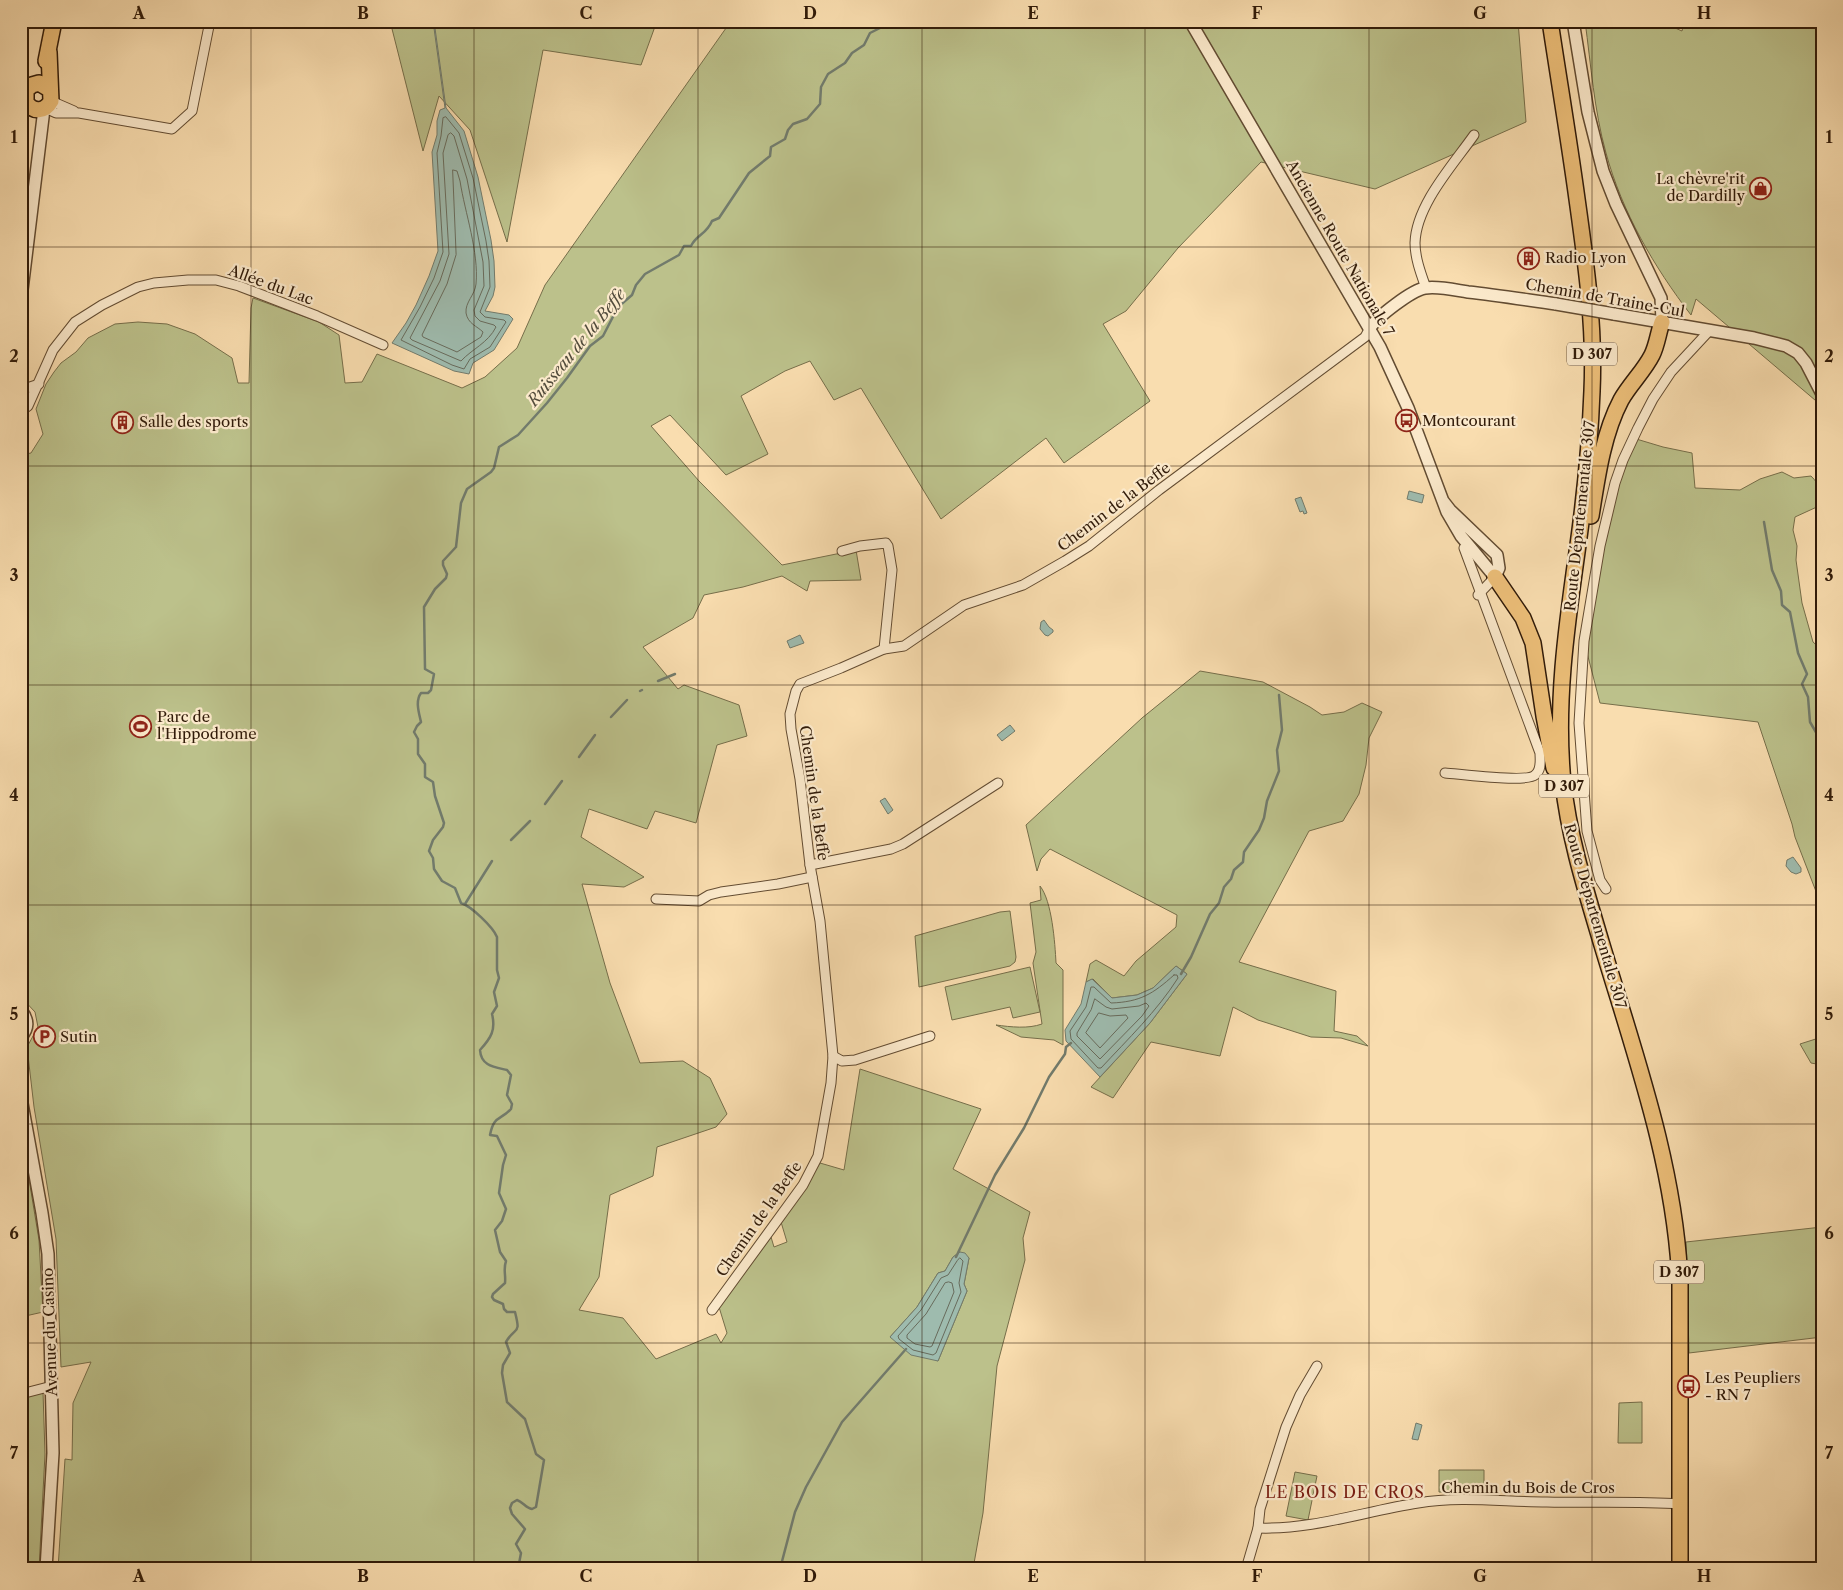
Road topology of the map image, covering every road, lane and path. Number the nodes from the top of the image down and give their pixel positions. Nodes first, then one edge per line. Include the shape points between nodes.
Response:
1 (54, 21) edge
2 (210, 21) edge
3 (1190, 21) edge
4 (1550, 21) edge
5 (1573, 21) edge
6 (49, 52) junction
7 (26, 94) edge
8 (47, 102) junction
9 (41, 128) junction
10 (1474, 135) dead end
11 (1426, 288) junction
12 (21, 298) edge
13 (1662, 322) junction
14 (1370, 328) junction
15 (1710, 330) junction
16 (383, 345) dead end
17 (39, 384) junction
18 (21, 390) edge
19 (1822, 394) edge
20 (21, 412) edge
21 (1464, 548) dead end
22 (842, 551) dead end
23 (1495, 577) junction
24 (1479, 594) junction
25 (884, 648) junction
26 (1562, 687) junction
27 (1445, 773) dead end
28 (998, 783) dead end
29 (810, 865) junction
30 (812, 877) junction
31 (1584, 883) junction
32 (1606, 889) dead end
33 (656, 899) dead end
34 (21, 1010) edge
35 (930, 1036) dead end
36 (21, 1037) edge
37 (834, 1056) junction
38 (21, 1098) edge
39 (712, 1310) dead end
40 (1317, 1366) dead end
41 (52, 1386) junction
42 (21, 1394) edge
43 (1680, 1504) junction
44 (1258, 1528) junction
45 (46, 1569) edge
46 (1246, 1569) edge
47 (1680, 1569) edge

1 - 6 main road
2 - 8 street via 192,112 172,129 56,112
3 - 14 street, Ancienne Route Nationale 7
4 - 26 main road, Route Départementale 307 / D 307 via 1584,242 1592,352 1590,430
5 - 13 street via 1588,112 1603,171 1661,298
6 - 7 main road via 45,65
6 - 8 main road
7 - 8 main road via 36,110
7 - 8 main road via 40,83
7 - 9 street via 30,116
8 - 9 street
9 - 12 street
10 - 11 street via 1424,209 1417,229 1415,244
11 - 13 street, Chemin de Traine-Cul, bridge via 1459,290
11 - 14 street, Chemin de Traine-Cul via 1401,300
13 - 15 street, Chemin de Traine-Cul
13 - 26 main road via 1651,358 1622,400 1608,436 1593,501
14 - 23 street, Ancienne Route Nationale 7 via 1408,408 1453,524
14 - 25 street, Chemin de la Beffe via 1364,338 1082,551 1036,579 964,605 904,646
15 - 19 street, Chemin de Traine-Cul via 1786,346 1803,358
15 - 32 street via 1671,372 1641,421 1615,483 1600,546 1584,641 1579,723 1587,831 1600,880
16 - 17 street, Allée du Lac via 239,286 216,280 162,282 138,287 75,322 53,350
17 - 18 street
17 - 20 street, Allée du Lac via 28,406
21 - 24 street
22 - 25 street via 886,543 888,546 892,570
23 - 24 street
23 - 31 main road via 1523,618 1533,643 1564,822
24 - 27 street via 1540,753 1541,763 1535,776 1526,778
25 - 29 street, Chemin de la Beffe via 800,684 796,692 790,714 791,729
26 - 31 main road, Route Départementale 307 / D 307 via 1561,749 1567,816
28 - 29 street via 892,849
29 - 30 street, Chemin de la Beffe
30 - 33 street via 721,892 699,902
30 - 37 street, Chemin de la Beffe via 821,929
31 - 43 main road, Route Départementale 307 / D 307 via 1644,1086 1676,1229 1680,1282
34 - 36 street via 27,1025
35 - 37 street via 855,1060 842,1061
37 - 39 street, Chemin de la Beffe via 815,1163 803,1185
38 - 41 street, Avenue du Casino via 48,1254
40 - 44 street via 1286,1427 1260,1509
41 - 42 street
41 - 45 street, Avenue du Casino via 53,1453
43 - 44 street, Chemin du Bois de Cros via 1451,1500 1419,1503 1308,1525
43 - 47 main road, Route Départementale 307 / D 307
44 - 46 street

